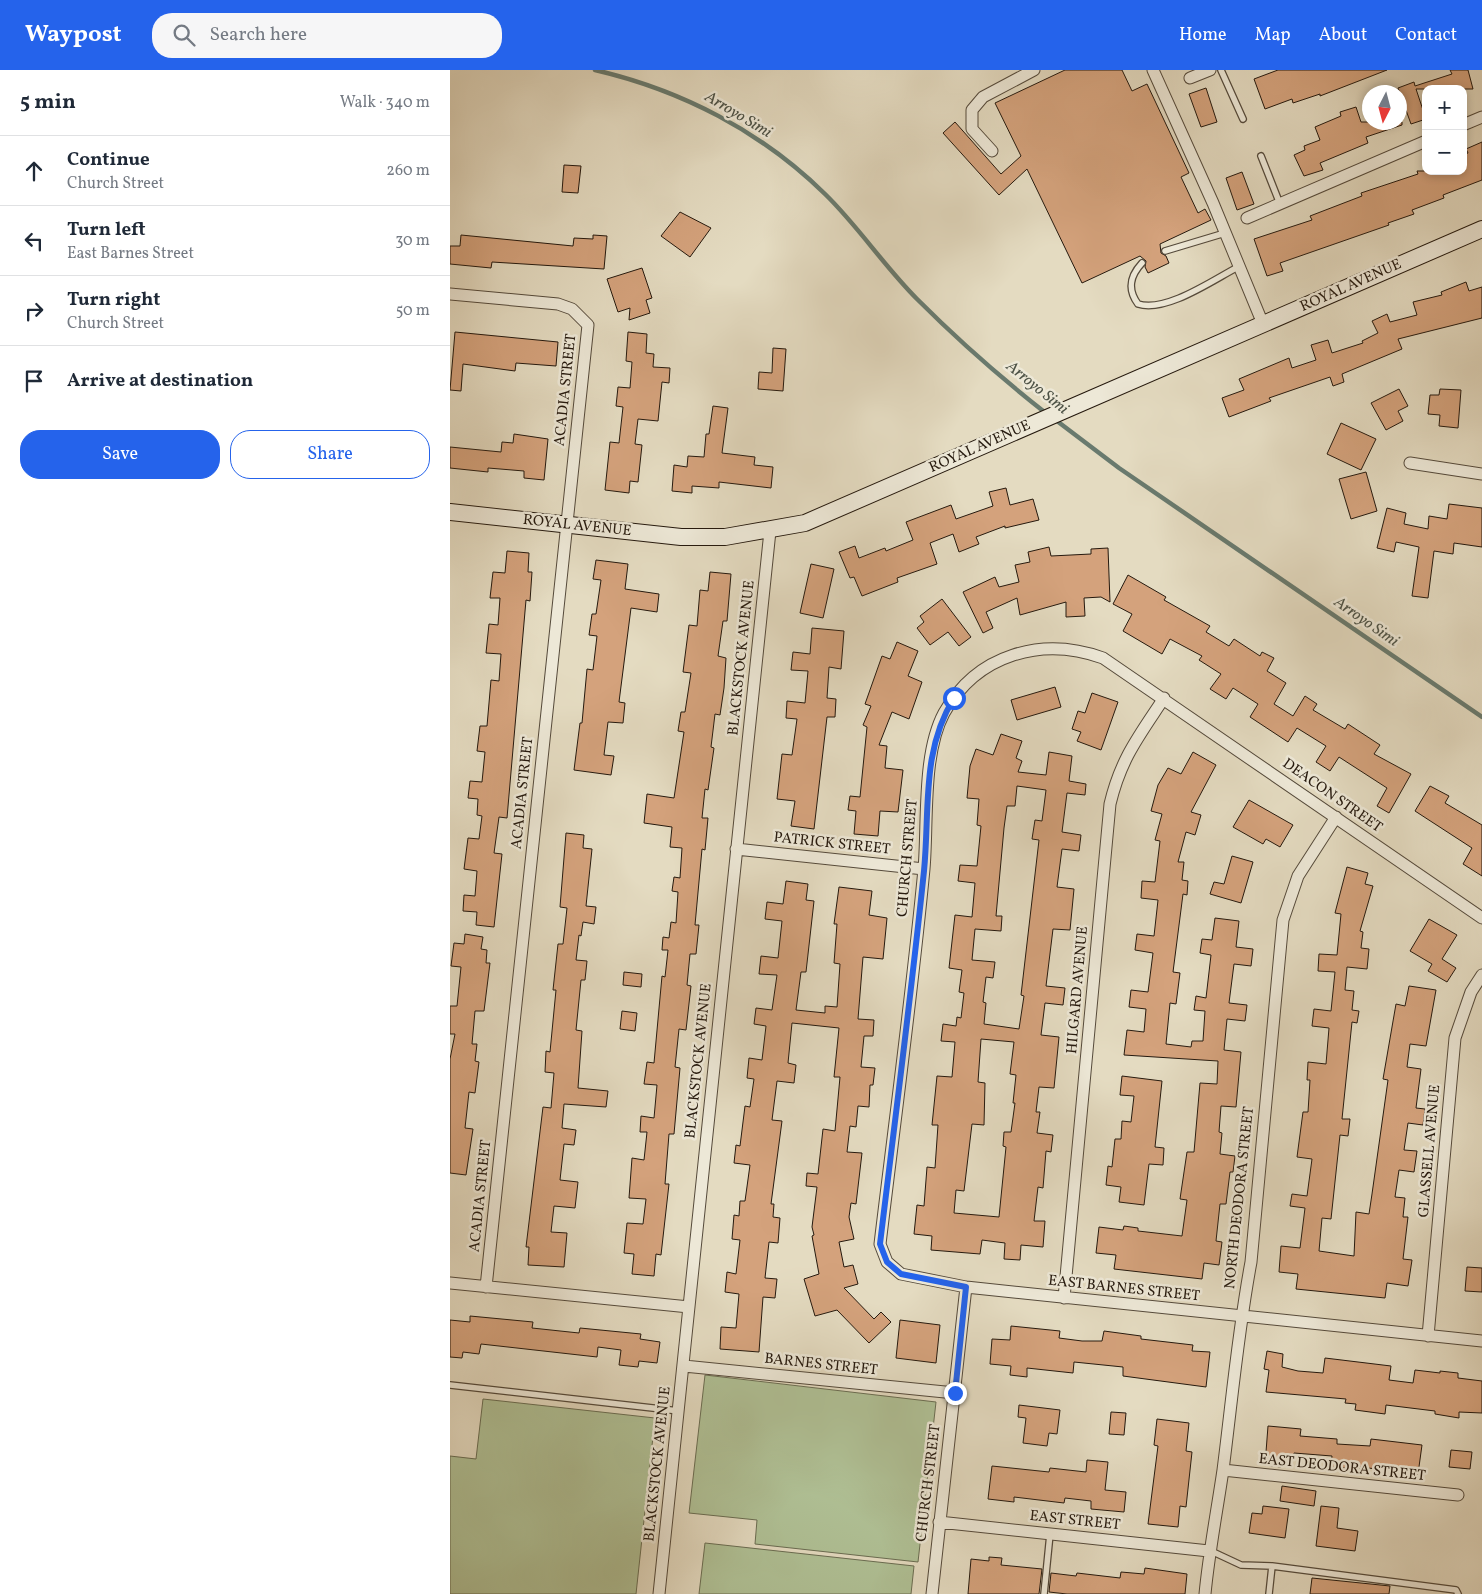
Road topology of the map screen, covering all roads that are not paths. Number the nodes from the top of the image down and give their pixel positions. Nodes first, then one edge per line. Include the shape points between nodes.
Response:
1 (1034, 70) edge
2 (1153, 70) edge
3 (1210, 70) edge
4 (1221, 70) edge
5 (1190, 78) dead end
6 (1482, 118) edge
7 (1243, 119) dead end
8 (1467, 124) edge
9 (1422, 144) edge
10 (992, 151) dead end
11 (1261, 156) dead end
12 (1280, 204) junction
13 (1247, 218) dead end
14 (1482, 229) edge
15 (1225, 233) junction
16 (1165, 251) dead end
17 (1142, 263) dead end
18 (1238, 267) junction
19 (450, 294) edge
20 (1263, 324) junction
21 (1410, 463) dead end
22 (1482, 474) edge
23 (450, 512) edge
24 (566, 525) junction
25 (770, 531) junction
26 (1164, 698) junction
27 (1336, 817) junction
28 (736, 849) junction
29 (924, 869) junction
30 (1482, 918) edge
31 (1482, 975) edge
32 (887, 1262) joint
33 (450, 1283) edge
34 (486, 1287) junction
35 (966, 1287) junction
36 (1064, 1298) junction
37 (689, 1308) junction
38 (1241, 1316) junction
39 (1428, 1336) junction
40 (1482, 1341) edge
41 (684, 1366) junction
42 (450, 1385) edge
43 (955, 1393) junction
44 (679, 1411) junction
45 (1223, 1470) junction
46 (1458, 1495) dead end
47 (939, 1522) junction
48 (1050, 1534) junction
49 (1209, 1551) junction
50 (1272, 1566) junction
51 (659, 1594) edge
52 (932, 1594) edge
53 (1044, 1594) edge
54 (1205, 1594) edge
55 (1269, 1594) edge
56 (1458, 1594) edge

1 - 10 street via 984,97 972,110 972,129
2 - 15 street
3 - 5 street
4 - 7 lane
6 - 8 street
9 - 12 street
11 - 12 lane
12 - 13 street
14 - 20 main road, ROYAL AVENUE
15 - 16 lane
15 - 18 street
17 - 18 lane via 1130,288 1138,304 1146,306 1164,304
18 - 20 street
19 - 24 street, ACADIA STREET via 558,304 572,310 588,324
20 - 25 main road, ROYAL AVENUE via 827,514
21 - 22 street
23 - 24 main road, ROYAL AVENUE
24 - 25 main road, ROYAL AVENUE via 681,537 725,537
24 - 34 street, ACADIA STREET
25 - 28 street, BLACKSTOCK AVENUE
26 - 27 street, DEACON STREET
26 - 29 street, CHURCH STREET via 1103,658 1072,649 1026,651 988,665 954,698 936,732 931,755
26 - 36 street, HILGARD AVENUE via 1126,756 1110,804
27 - 30 street, DEACON STREET
27 - 38 street, NORTH DEODORA STREET via 1298,876 1283,920 1251,1262
28 - 29 street, PATRICK STREET
28 - 37 street, BLACKSTOCK AVENUE
29 - 32 street, CHURCH STREET via 880,1244
31 - 39 street, GLASSELL AVENUE via 1471,992 1455,1038
32 - 35 street, EAST BARNES STREET via 911,1278
33 - 34 street
34 - 37 street
35 - 36 street, EAST BARNES STREET
35 - 43 street, CHURCH STREET
36 - 38 street, EAST BARNES STREET
37 - 41 street, BLACKSTOCK AVENUE
38 - 39 street, EAST BARNES STREET
38 - 45 street, NORTH DEODORA STREET
39 - 40 street, EAST BARNES STREET
41 - 43 street, BARNES STREET
41 - 44 street, BLACKSTOCK AVENUE
42 - 44 lane
43 - 47 street, CHURCH STREET
44 - 51 street, BLACKSTOCK AVENUE
45 - 46 street, EAST DEODORA STREET
45 - 49 street, NORTH DEODORA STREET
47 - 48 street, EAST STREET
47 - 52 street, CHURCH STREET
48 - 49 street, EAST STREET
48 - 53 lane
49 - 50 lane via 1241,1565
49 - 54 street, NORTH DEODORA STREET
50 - 55 lane
50 - 56 lane via 1456,1590

